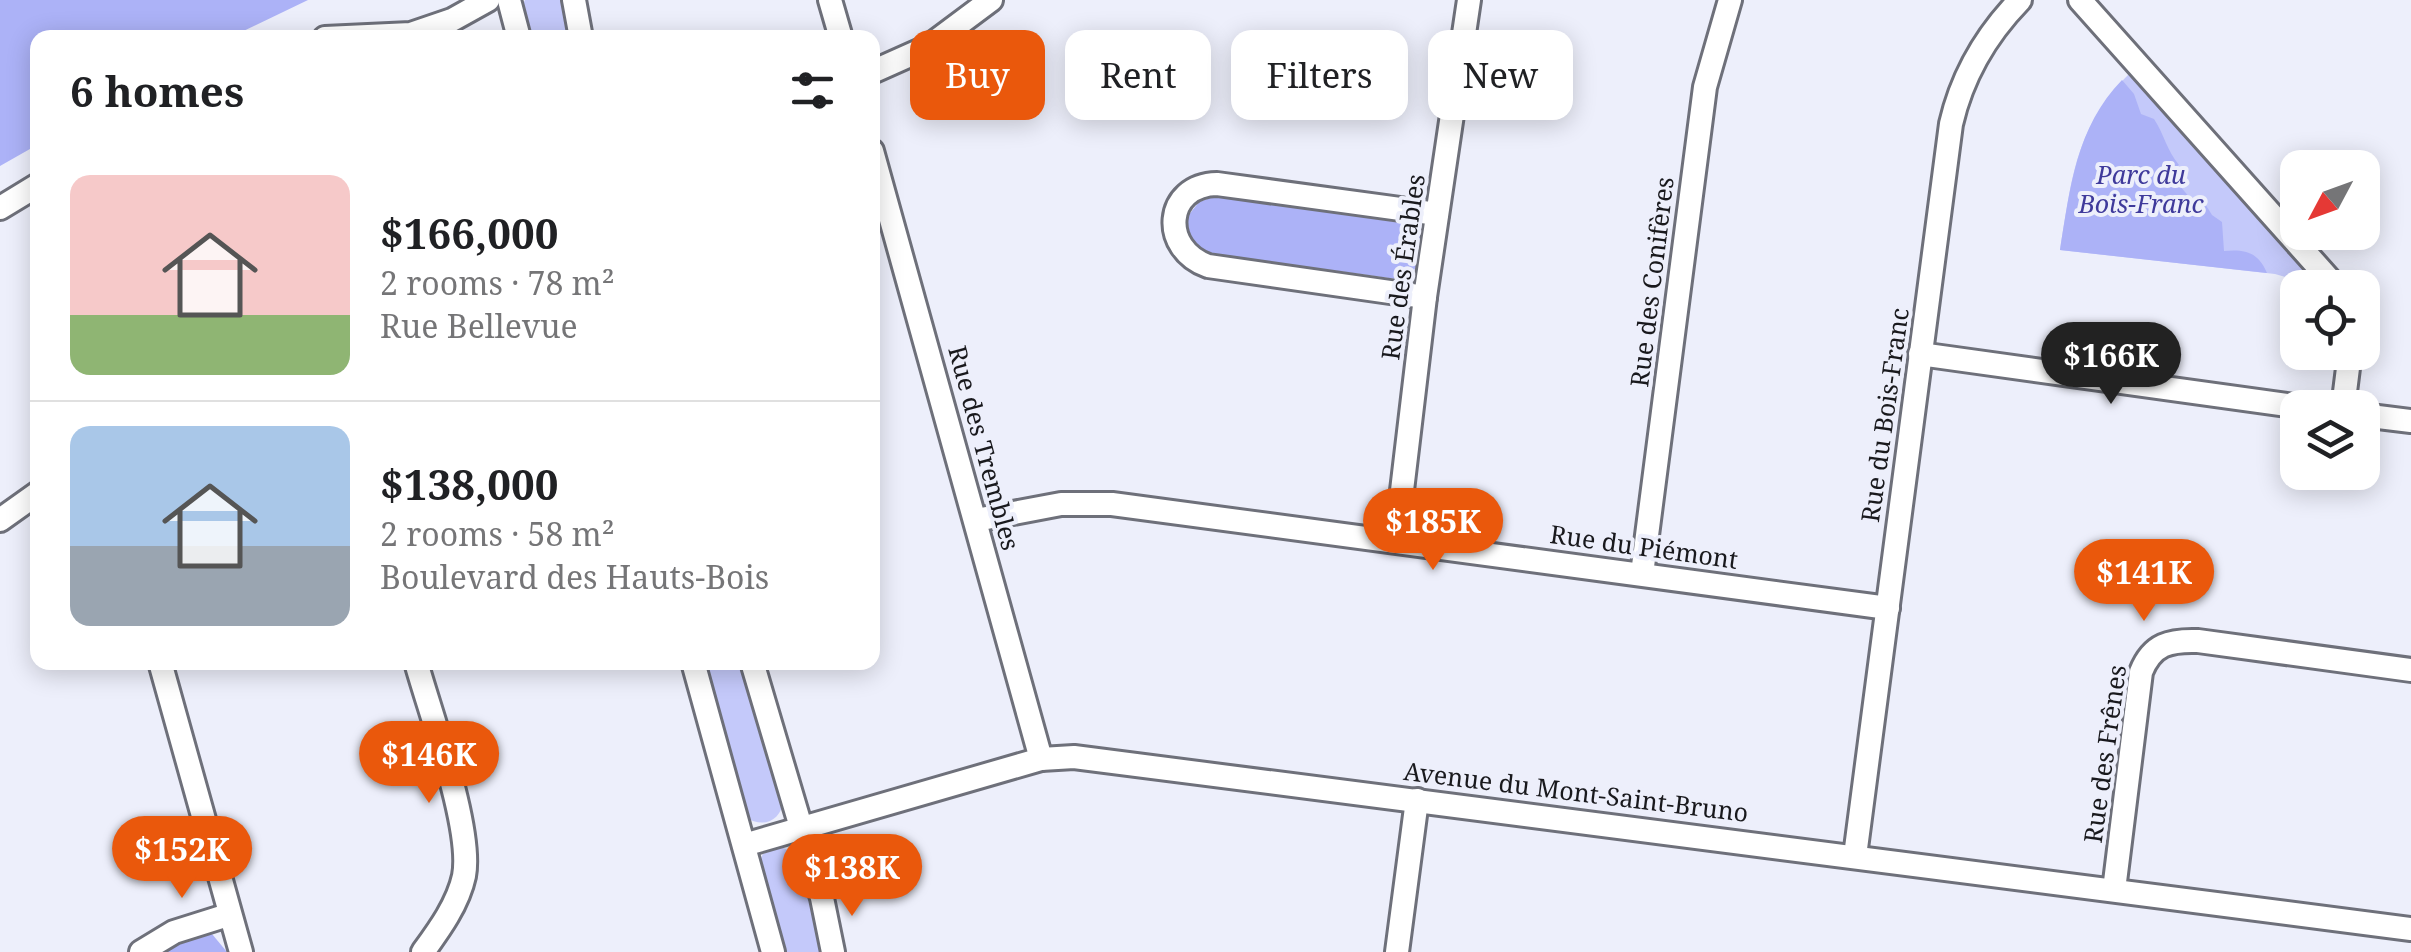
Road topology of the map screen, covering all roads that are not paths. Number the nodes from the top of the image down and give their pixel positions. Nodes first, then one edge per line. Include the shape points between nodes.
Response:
1 (488, 0) edge
2 (508, 0) edge
3 (574, 0) edge
4 (830, 0) edge
5 (991, 0) edge
6 (1469, 0) edge
7 (1730, 0) edge
8 (2020, 0) edge
9 (2080, 0) edge
10 (423, 30) edge
11 (517, 30) edge
12 (580, 30) edge
13 (839, 30) edge
14 (880, 68) edge
15 (880, 179) edge
16 (30, 190) edge
17 (0, 208) edge
18 (1437, 214) junction
19 (2322, 270) edge
20 (1425, 297) junction
21 (1920, 354) junction
22 (2280, 404) edge
23 (2380, 417) edge
24 (2411, 421) edge
25 (30, 499) edge
26 (0, 520) edge
27 (976, 520) junction
28 (1396, 542) junction
29 (1642, 574) junction
30 (1888, 608) junction
31 (162, 670) edge
32 (418, 670) edge
33 (696, 670) edge
34 (754, 670) edge
35 (2411, 670) edge
36 (1041, 760) junction
37 (1417, 800) junction
38 (802, 828) junction
39 (744, 845) junction
40 (1855, 856) junction
41 (2114, 890) junction
42 (228, 914) junction
43 (2411, 930) edge
44 (140, 952) edge
45 (241, 952) edge
46 (423, 952) edge
47 (773, 952) edge
48 (833, 952) edge
49 (1397, 952) edge

1 - 10 street
2 - 11 street
3 - 12 street
4 - 13 street
5 - 14 street via 928,47
6 - 18 street, Rue des Érables
7 - 29 street, Rue des Conifères via 1706,87
8 - 21 street, Rue du Bois-Franc via 1976,57 1955,105
9 - 19 street
15 - 27 street, Rue des Trembles
16 - 17 street
18 - 20 street, Rue des Érables
18 - 20 street via 1216,184 1188,192 1176,216 1179,247 1208,266
20 - 28 street, Rue des Érables
21 - 22 street
21 - 30 street, Rue du Bois-Franc
23 - 24 street
25 - 26 street
27 - 28 street, Rue du Piémont via 1088,502
27 - 36 street, Rue des Trembles
28 - 29 street, Rue du Piémont
29 - 30 street, Rue du Piémont
30 - 40 street, Rue du Bois-Franc
31 - 42 street
32 - 46 street via 466,858 458,896
33 - 39 street
34 - 38 street
35 - 41 street, Rue des Frênes via 2198,642 2157,647 2141,672
36 - 37 street, Avenue du Mont-Saint-Bruno via 1114,761
36 - 38 street, Avenue du Mont-Saint-Bruno
37 - 40 street, Avenue du Mont-Saint-Bruno
37 - 49 street
38 - 39 street, Avenue du Mont-Saint-Bruno
38 - 48 street
39 - 47 street
40 - 41 street, Avenue du Mont-Saint-Bruno
41 - 43 street, Avenue du Mont-Saint-Bruno
42 - 44 street
42 - 45 street

